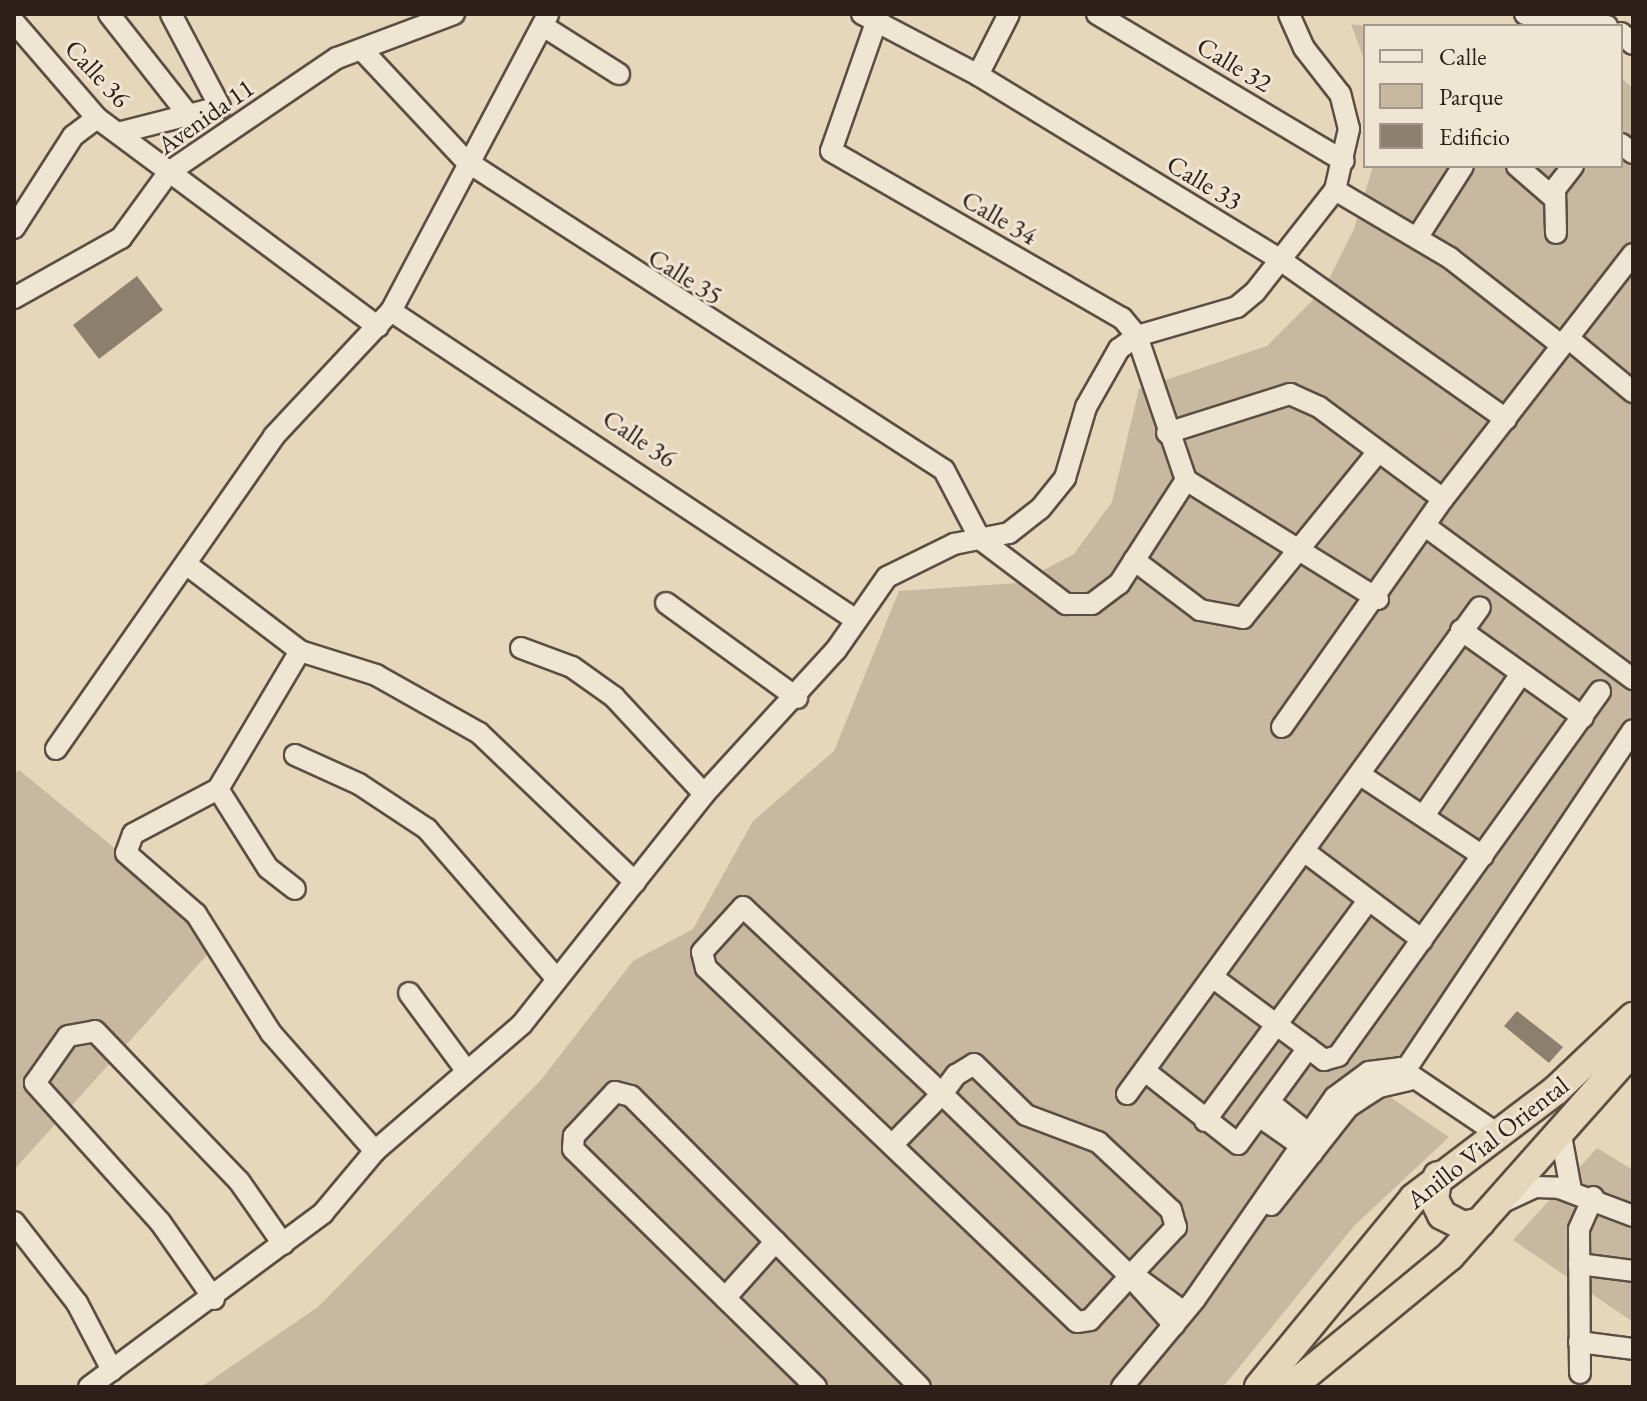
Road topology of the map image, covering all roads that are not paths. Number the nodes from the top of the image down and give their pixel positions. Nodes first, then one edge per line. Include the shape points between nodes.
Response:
1 (109, 14) edge
2 (171, 14) edge
3 (454, 14) edge
4 (1009, 14) edge
5 (1097, 14) edge
6 (1289, 14) edge
7 (1525, 14) edge
8 (873, 17) edge
9 (545, 20) edge
10 (14, 22) edge
11 (1593, 24) edge
12 (362, 50) junction
13 (619, 74) dead end
14 (978, 75) junction
15 (220, 107) junction
16 (190, 117) junction
17 (97, 118) junction
18 (235, 127) junction
19 (118, 133) junction
20 (466, 161) junction
21 (1344, 161) junction
22 (1462, 168) edge
23 (1519, 168) edge
24 (1572, 168) edge
25 (169, 172) junction
26 (1335, 190) junction
27 (1555, 199) junction
28 (14, 228) edge
29 (1556, 233) dead end
30 (1417, 238) junction
31 (1279, 259) junction
32 (1630, 266) edge
33 (14, 298) edge
34 (384, 319) junction
35 (1137, 336) junction
36 (1564, 342) junction
37 (1633, 392) edge
38 (1506, 419) junction
39 (1167, 433) junction
40 (1378, 452) junction
41 (1186, 480) junction
42 (1443, 499) junction
43 (1428, 528) junction
44 (980, 539) junction
45 (1301, 549) junction
46 (1134, 560) junction
47 (186, 564) junction
48 (1378, 599) junction
49 (666, 603) dead end
50 (1480, 607) dead end
51 (853, 618) junction
52 (1461, 630) junction
53 (521, 648) dead end
54 (300, 651) junction
55 (1521, 674) junction
56 (1633, 679) edge
57 (1600, 691) dead end
58 (797, 698) junction
59 (1583, 717) junction
60 (1282, 727) dead end
61 (1633, 730) edge
62 (56, 749) dead end
63 (295, 755) dead end
64 (1362, 776) junction
65 (218, 789) junction
66 (704, 794) junction
67 (1425, 814) junction
68 (1308, 854) junction
69 (1483, 856) junction
70 (635, 882) junction
71 (295, 889) dead end
72 (1367, 902) junction
73 (1422, 940) junction
74 (557, 979) junction
75 (1215, 979) junction
76 (409, 993) dead end
77 (1633, 1017) edge
78 (1275, 1026) junction
79 (1308, 1048) junction
80 (1627, 1062) edge
81 (466, 1070) junction
82 (1145, 1071) junction
83 (1405, 1076) junction
84 (942, 1094) junction
85 (1127, 1094) dead end
86 (1264, 1109) junction
87 (1205, 1121) junction
88 (1560, 1130) junction
89 (1498, 1134) junction
90 (1311, 1144) junction
91 (892, 1145) junction
92 (375, 1151) junction
93 (1438, 1176) junction
94 (1571, 1190) junction
95 (1593, 1197) junction
96 (1489, 1214) junction
97 (1633, 1216) edge
98 (14, 1222) edge
99 (776, 1241) junction
100 (283, 1244) junction
101 (1579, 1264) junction
102 (1633, 1271) edge
103 (1130, 1276) junction
104 (725, 1298) junction
105 (214, 1299) junction
106 (1179, 1318) junction
107 (1579, 1342) junction
108 (1633, 1349) edge
109 (112, 1370) junction
110 (1580, 1373) dead end
111 (89, 1387) edge
112 (816, 1387) edge
113 (920, 1387) edge
114 (1122, 1387) edge
115 (1259, 1387) edge
116 (1291, 1387) edge

1 - 16 street
2 - 15 street
3 - 12 street, Avenida 11
4 - 14 street
5 - 21 street, Calle 32
6 - 21 street via 1304,48 1340,94 1349,129
7 - 11 street
8 - 14 street, Calle 33
8 - 35 street, Calle 34 via 831,151 1122,318
9 - 13 street
9 - 20 street
10 - 17 street, Calle 36
12 - 18 street, Avenida 11
12 - 20 street, Calle 35
14 - 31 street, Calle 33
15 - 16 street
15 - 18 street
16 - 19 street
17 - 19 street, Calle 36
17 - 28 street via 73,136
18 - 25 street, Avenida 11
19 - 25 street, Calle 36
20 - 34 street
20 - 44 street, Calle 35 via 944,470
21 - 26 street
22 - 30 street
23 - 27 street
24 - 27 street
25 - 33 street, Avenida 11 via 121,238
25 - 34 street, Calle 36
26 - 30 street
26 - 31 street
27 - 29 street
30 - 36 street
31 - 35 street via 1237,307
31 - 38 street, Calle 33
32 - 36 street
34 - 47 street via 274,436
34 - 51 street, Calle 36 via 617,455
35 - 39 street
35 - 44 street via 1098,377 1065,478 1009,533
36 - 37 street
36 - 38 street
38 - 42 street
39 - 40 street via 1290,394 1319,407
39 - 41 street
40 - 42 street
40 - 45 street
41 - 45 street
41 - 46 street
42 - 43 street
43 - 48 street
43 - 56 street
44 - 46 street via 1066,604 1092,604 1119,584
44 - 51 street via 887,577
45 - 46 street via 1243,618 1200,610
45 - 48 street
47 - 54 street
47 - 62 street
48 - 60 street
49 - 58 street
50 - 52 street
51 - 58 street
52 - 55 street
52 - 64 street
53 - 66 street via 572,667 614,697
54 - 65 street
54 - 70 street via 376,675 479,733
55 - 59 street
55 - 67 street
57 - 59 street
58 - 66 street
59 - 69 street
61 - 83 street
63 - 74 street via 359,784 427,829
64 - 67 street
64 - 68 street
65 - 71 street via 268,868
65 - 92 street via 133,834 126,853 196,914 271,1033
66 - 70 street
67 - 69 street
68 - 72 street
68 - 75 street
69 - 73 street
70 - 74 street
72 - 73 street
72 - 78 street
73 - 79 street via 1338,1056 1324,1060
74 - 81 street via 522,1024
75 - 78 street
75 - 82 street
76 - 81 street
77 - 89 highway, Anillo Vial Oriental
78 - 79 street
78 - 87 street
79 - 86 street
80 - 88 highway, Anillo Vial Oriental
81 - 92 street
82 - 85 street
82 - 87 street
83 - 89 street
83 - 90 street via 1369,1072 1335,1097
84 - 91 street
84 - 91 street via 743,907 702,952 702,962
84 - 103 street
84 - 103 street via 965,1067 982,1067 1026,1115 1098,1142 1171,1210 1176,1227
86 - 87 street via 1238,1144
86 - 90 street
88 - 94 street
88 - 96 highway, Anillo Vial Oriental
89 - 93 highway, Anillo Vial Oriental
90 - 106 street
91 - 103 street via 1077,1322 1090,1320
92 - 100 street via 323,1213
93 - 96 highway via 1434,1199 1442,1215 1464,1226
93 - 115 highway, Anillo Vial Oriental via 1387,1226
94 - 95 street
94 - 96 street via 1535,1187
95 - 97 street
95 - 101 street via 1581,1216
96 - 116 highway, Anillo Vial Oriental
98 - 109 street via 77,1303
99 - 104 street
99 - 104 street via 624,1092 574,1136 573,1149
99 - 113 street
100 - 105 street
100 - 105 street via 239,1181 95,1031 68,1036 35,1083 160,1222
101 - 102 street
101 - 107 street
103 - 106 street
104 - 112 street
105 - 109 street
106 - 114 street
107 - 108 street
107 - 110 street
109 - 111 street

